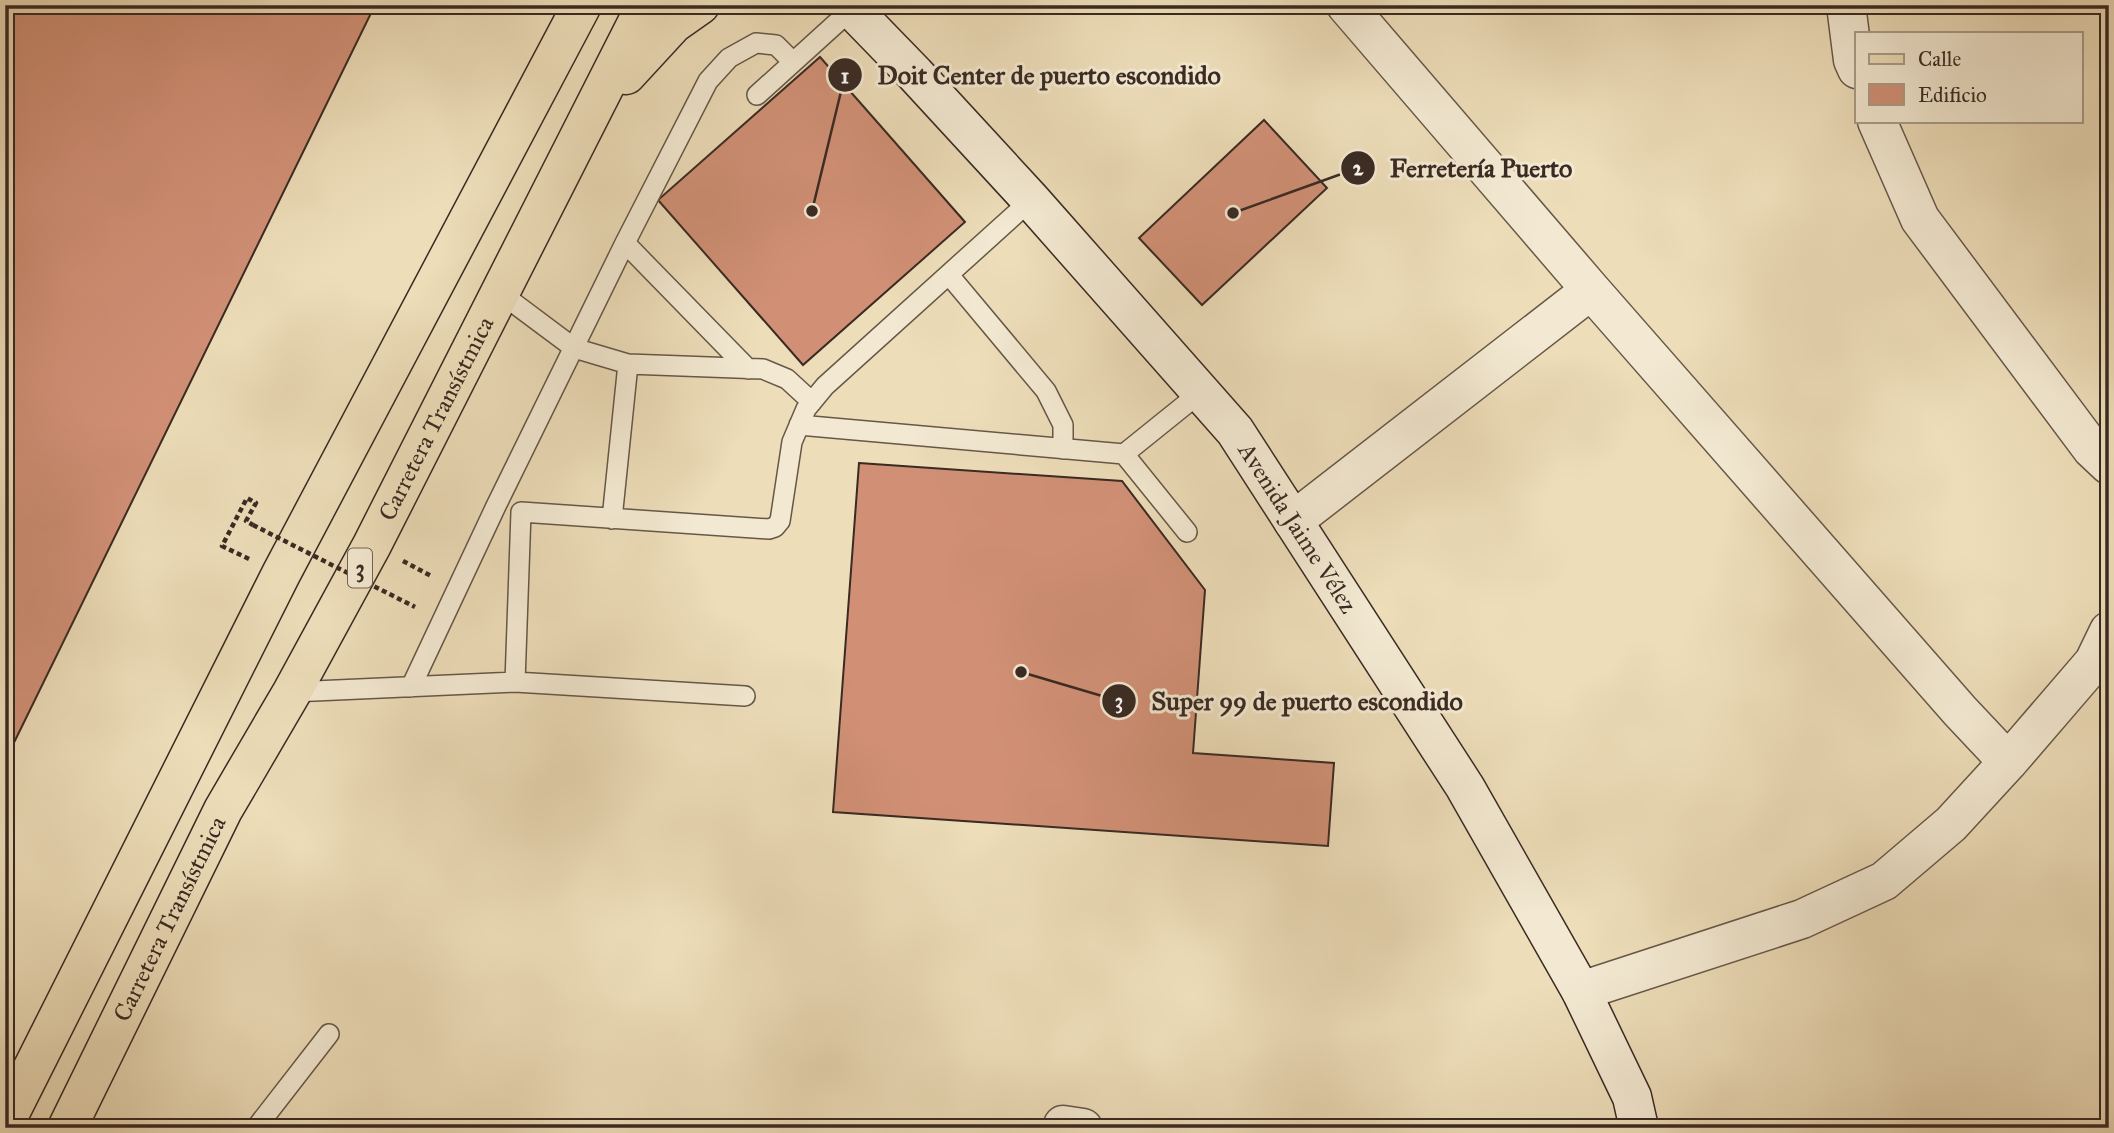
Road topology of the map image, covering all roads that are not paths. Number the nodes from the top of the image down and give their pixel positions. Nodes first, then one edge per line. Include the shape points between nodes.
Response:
1 (582, 5) edge
2 (646, 5) edge
3 (700, 5) edge
4 (1346, 5) edge
5 (1846, 5) edge
6 (850, 7) edge
7 (793, 62) junction
8 (1855, 64) edge
9 (757, 95) dead end
10 (588, 119) junction
11 (1877, 122) edge
12 (1031, 200) junction
13 (625, 243) junction
14 (949, 275) junction
15 (1591, 290) junction
16 (499, 292) junction
17 (574, 348) junction
18 (628, 364) junction
19 (748, 369) junction
20 (1200, 392) junction
21 (812, 402) junction
22 (799, 425) junction
23 (1063, 449) junction
24 (1124, 454) junction
25 (2109, 465) edge
26 (496, 506) junction
27 (521, 512) junction
28 (612, 519) junction
29 (1293, 521) junction
30 (1187, 532) dead end
31 (2109, 631) edge
32 (515, 682) junction
33 (411, 687) junction
34 (292, 692) junction
35 (745, 696) dead end
36 (2008, 762) junction
37 (1581, 990) junction
38 (330, 1034) dead end
39 (5, 1123) edge
40 (67, 1128) edge
41 (256, 1128) edge
42 (1639, 1128) edge

1 - 39 main road via 281,574
2 - 10 main road, Carretera Transístmica / 3
3 - 10 main road via 673,24
4 - 15 street
5 - 8 street
6 - 7 lane
6 - 12 street, Avenida Jaime Vélez
7 - 9 lane
7 - 13 lane via 776,45 756,43 722,65 708,81
10 - 16 main road, Carretera Transístmica / 3
11 - 25 street via 1920,219 2092,449
12 - 14 lane
12 - 20 street, Avenida Jaime Vélez
13 - 17 lane
13 - 19 lane
14 - 21 lane
14 - 23 lane via 1046,391 1063,425
15 - 29 street
15 - 36 street
16 - 17 lane
16 - 34 main road, Carretera Transístmica / 3
17 - 18 lane
17 - 26 lane
18 - 19 lane
18 - 28 lane
19 - 21 lane via 764,369 787,379
20 - 24 lane
20 - 29 street, Avenida Jaime Vélez via 1235,431
21 - 22 lane
22 - 23 lane
22 - 28 lane via 775,527
23 - 24 lane
24 - 30 lane
26 - 27 lane
26 - 33 lane
27 - 28 lane
27 - 32 lane
29 - 37 street, Avenida Jaime Vélez via 1465,788
31 - 36 street via 2094,662
32 - 33 lane
32 - 35 lane
33 - 34 lane
34 - 40 main road, Carretera Transístmica / 3 via 223,810
36 - 37 street via 1951,824 1884,881 1802,919
37 - 42 street, Avenida Jaime Vélez via 1632,1097
38 - 41 lane

